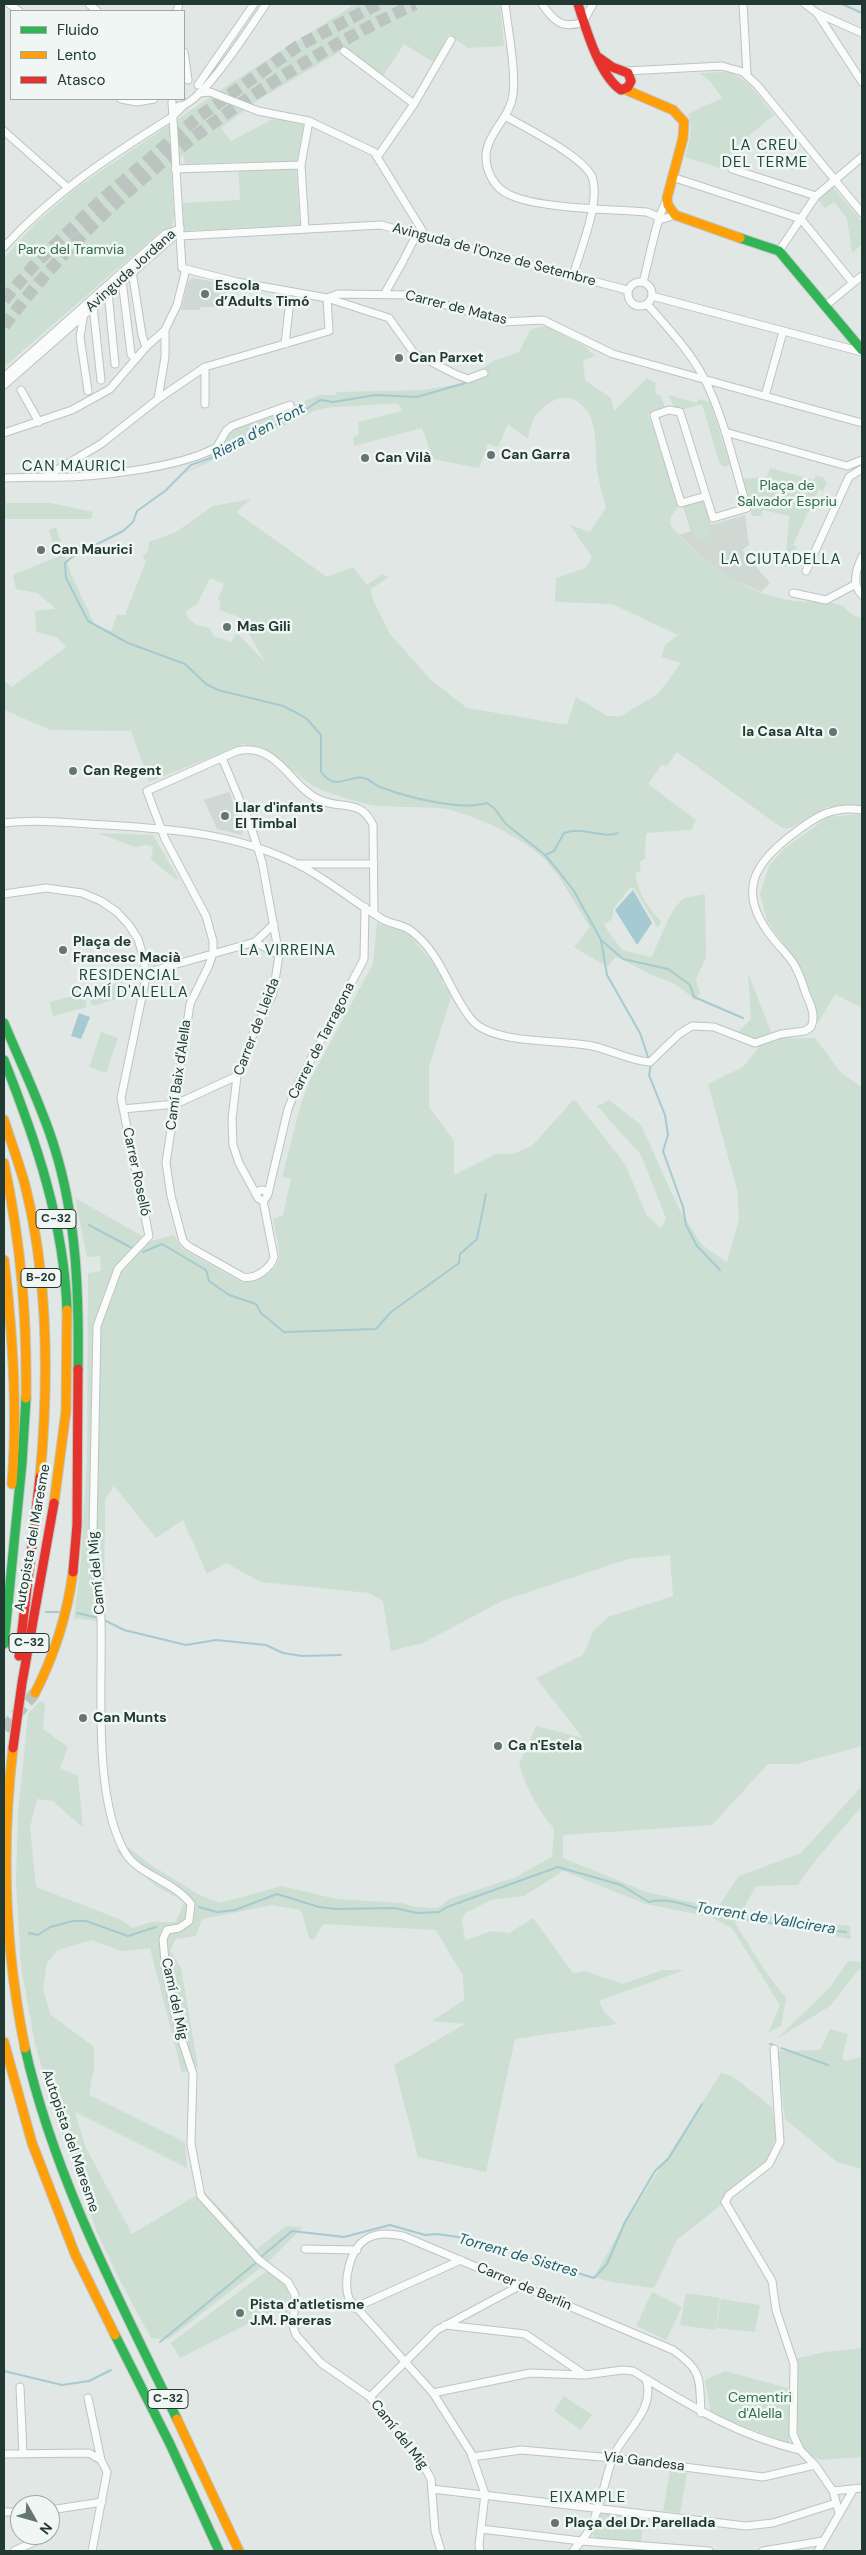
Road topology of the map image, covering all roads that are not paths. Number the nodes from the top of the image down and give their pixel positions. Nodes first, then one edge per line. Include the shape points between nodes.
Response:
1 (254, 4) edge
2 (266, 4) edge
3 (505, 4) edge
4 (542, 4) edge
5 (578, 4) edge
6 (593, 4) edge
7 (743, 4) edge
8 (805, 4) edge
9 (817, 13) junction
10 (583, 22) junction
11 (862, 33) edge
12 (451, 40) dead end
13 (344, 52) dead end
14 (598, 57) junction
15 (185, 66) edge
16 (747, 74) junction
17 (626, 78) junction
18 (186, 80) edge
19 (611, 80) junction
20 (862, 82) edge
21 (198, 85) junction
22 (199, 93) junction
23 (126, 100) edge
24 (148, 100) edge
25 (172, 100) edge
26 (414, 104) junction
27 (183, 106) junction
28 (505, 116) junction
29 (172, 117) junction
30 (309, 121) junction
31 (4, 131) edge
32 (378, 156) junction
33 (862, 157) edge
34 (302, 165) junction
35 (175, 169) junction
36 (732, 169) dead end
37 (672, 177) junction
38 (835, 180) junction
39 (67, 187) junction
40 (816, 196) junction
41 (592, 208) junction
42 (671, 209) junction
43 (862, 213) edge
44 (801, 218) junction
45 (660, 219) junction
46 (305, 229) junction
47 (180, 232) junction
48 (416, 234) junction
49 (425, 235) junction
50 (5, 242) edge
51 (779, 251) junction
52 (186, 269) junction
53 (132, 272) junction
54 (573, 276) junction
55 (862, 276) edge
56 (122, 280) junction
57 (643, 282) junction
58 (853, 283) junction
59 (627, 290) junction
60 (108, 292) junction
61 (385, 293) junction
62 (652, 296) junction
63 (328, 298) junction
64 (290, 300) dead end
65 (647, 304) junction
66 (93, 306) junction
67 (825, 306) junction
68 (84, 313) junction
69 (164, 330) junction
70 (783, 332) junction
71 (285, 344) junction
72 (146, 347) junction
73 (862, 351) edge
74 (135, 359) junction
75 (115, 364) dead end
76 (205, 367) junction
77 (484, 373) dead end
78 (4, 377) edge
79 (101, 380) dead end
80 (705, 380) junction
81 (4, 385) edge
82 (21, 390) dead end
83 (88, 391) dead end
84 (765, 396) junction
85 (158, 399) junction
86 (206, 404) dead end
87 (290, 405) dead end
88 (39, 422) junction
89 (862, 422) edge
90 (725, 432) junction
91 (4, 433) edge
92 (862, 460) edge
93 (851, 464) junction
94 (862, 468) edge
95 (851, 475) junction
96 (45, 477) junction
97 (4, 478) edge
98 (706, 496) junction
99 (862, 557) edge
100 (806, 571) dead end
101 (856, 584) junction
102 (793, 593) dead end
103 (862, 595) edge
104 (222, 758) junction
105 (862, 810) edge
106 (4, 823) edge
107 (160, 828) junction
108 (257, 848) junction
109 (297, 864) junction
110 (374, 864) junction
111 (4, 894) edge
112 (365, 907) junction
113 (374, 914) junction
114 (274, 924) junction
115 (255, 942) junction
116 (213, 953) junction
117 (279, 956) junction
118 (145, 973) junction
119 (4, 1025) edge
120 (4, 1060) edge
121 (237, 1076) junction
122 (176, 1104) junction
123 (123, 1109) junction
124 (4, 1120) edge
125 (4, 1163) edge
126 (262, 1194) junction
127 (270, 1232) joint
128 (149, 1236) joint
129 (4, 1260) edge
130 (79, 1315) junction
131 (67, 1385) junction
132 (4, 1571) edge
133 (4, 1644) edge
134 (35, 1693) tunnel mouth
135 (11, 1755) junction
136 (4, 2042) edge
137 (774, 2049) dead end
138 (305, 2249) dead end
139 (357, 2250) junction
140 (460, 2260) junction
141 (521, 2285) junction
142 (354, 2308) junction
143 (445, 2325) junction
144 (404, 2362) junction
145 (585, 2375) junction
146 (646, 2379) junction
147 (20, 2387) dead end
148 (433, 2393) junction
149 (370, 2397) junction
150 (88, 2398) dead end
151 (701, 2413) junction
152 (800, 2450) junction
153 (4, 2454) edge
154 (23, 2454) junction
155 (472, 2457) junction
156 (613, 2458) junction
157 (101, 2460) junction
158 (815, 2465) junction
159 (862, 2488) edge
160 (432, 2489) junction
161 (853, 2490) junction
162 (833, 2491) junction
163 (485, 2494) junction
164 (102, 2502) junction
165 (836, 2503) junction
166 (597, 2508) junction
167 (60, 2509) edge
168 (839, 2513) junction
169 (481, 2529) junction
170 (581, 2541) junction
171 (823, 2541) junction
172 (26, 2545) edge
173 (14, 2551) edge
174 (92, 2551) edge
175 (219, 2551) edge
176 (239, 2551) edge
177 (441, 2551) edge
178 (480, 2551) edge
179 (573, 2551) edge
180 (709, 2551) edge
181 (764, 2551) edge
182 (818, 2551) edge

1 - 21 street
2 - 22 street via 212,81
3 - 28 street via 514,92
4 - 10 street via 552,19 561,24
5 - 10 main road
6 - 10 street
7 - 16 street
8 - 9 street
9 - 11 street
9 - 20 street
10 - 14 main road
12 - 26 street
13 - 26 street
14 - 17 main road
14 - 19 main road
15 - 18 street
16 - 17 street via 734,68 715,66 640,69
16 - 38 street
17 - 19 main road via 613,74
17 - 19 main road via 615,88
17 - 37 main road via 638,97 673,110 684,122 685,130
18 - 21 street
21 - 22 street
22 - 27 street via 192,102
22 - 30 street via 210,92 258,111
23 - 24 street
25 - 27 street
25 - 29 street
26 - 32 street
27 - 29 street
28 - 41 street via 586,167 593,180
28 - 41 street via 488,144 486,156 487,169 496,184 506,193 530,202
29 - 35 street
29 - 39 street
30 - 32 street
30 - 34 street
31 - 39 street
32 - 49 street
33 - 38 street
34 - 35 street
34 - 46 street
35 - 47 street
36 - 40 street
37 - 42 main road
37 - 44 street
38 - 40 street
38 - 43 street
39 - 50 street
40 - 44 street
41 - 45 street via 647,212
41 - 54 street
42 - 45 street
42 - 45 street
42 - 51 main road
44 - 51 street
44 - 58 street
45 - 57 street
46 - 47 street, Avinguda de l'Onze de Setembre
46 - 48 street, Avinguda de l'Onze de Setembre via 380,225
47 - 52 street via 182,268
47 - 53 street, Avinguda Jordana
47 - 78 street, Avinguda Jordana via 165,234
48 - 49 street, Avinguda de l'Onze de Setembre
48 - 61 street
49 - 54 street, Avinguda de l'Onze de Setembre via 466,249
51 - 67 main road
52 - 63 street, Carrer de Matas via 236,282
52 - 69 street via 177,305
53 - 56 street, Avinguda Jordana
53 - 72 street
54 - 59 street, Avinguda de l'Onze de Setembre
55 - 58 street
56 - 60 street, Avinguda Jordana
56 - 74 street via 131,354
57 - 59 street via 637,281
57 - 62 street via 650,287
58 - 67 street
59 - 65 street via 632,304
60 - 66 street, Avinguda Jordana
60 - 75 street
61 - 63 street, Carrer de Matas via 338,294
61 - 80 street, Carrer de Matas via 412,294 503,322 543,320 613,354
62 - 65 street
62 - 70 street
63 - 71 street via 329,332
63 - 77 street via 390,318 414,352 457,375 468,379
64 - 71 street
65 - 80 street
66 - 68 street, Avinguda Jordana
66 - 79 street
67 - 73 main road
68 - 81 street, Avinguda Jordana
68 - 83 street via 80,337
69 - 72 street
69 - 85 street via 165,357
70 - 73 street
70 - 84 street
71 - 76 street
72 - 74 street
74 - 88 street via 110,389 94,400
76 - 85 street
76 - 86 street
80 - 84 street, Carrer de Matas
80 - 90 street
82 - 88 street
84 - 89 street, Carrer de Matas
85 - 96 street via 101,444
87 - 96 street via 232,426 217,447 175,463 99,475
88 - 91 street
90 - 93 street
90 - 98 street via 747,508 713,518
92 - 93 street
93 - 94 street
93 - 95 street
94 - 95 street
95 - 100 street
96 - 97 street
98 - 98 street via 681,503 654,415 669,410 680,412
99 - 101 street
101 - 102 street via 826,600
101 - 103 street
104 - 107 street via 147,790
104 - 108 street, Carrer de Lleida
104 - 110 street via 245,749 256,750 276,761 318,799 363,810 373,825
105 - 113 street via 833,810 815,817 776,846 758,870 752,888 756,910 770,935 795,966 813,1019 808,1030 781,1034 764,1042 750,1042 714,1027 692,1026 679,1034 653,1060 645,1062 594,1046 492,1032 471,1020 446,973 422,942 410,930
106 - 107 street
107 - 108 street via 196,832
107 - 116 street via 206,916
108 - 109 street
108 - 114 street, Carrer de Lleida
109 - 110 street
109 - 112 street
110 - 113 street
111 - 118 street, Carrer Roselló via 56,889 82,893 100,901 117,912 133,930 143,954
112 - 113 street
112 - 126 street, Carrer de Tarragona via 364,959 299,1082 288,1110 273,1175
114 - 115 street
114 - 117 street, Carrer de Lleida
115 - 116 street
115 - 117 street
116 - 118 street
116 - 122 street, Camí Baix d'Alella via 190,1004
117 - 121 street, Carrer de Lleida via 273,994
118 - 123 street, Carrer Roselló via 122,1087
119 - 130 main road via 42,1110 60,1166 75,1241
120 - 131 main road, Autopista del Maresme / C-32 via 32,1130 54,1204 68,1316
121 - 122 street
121 - 126 street, Carrer de Lleida via 232,1138 248,1181
122 - 123 street
122 - 127 street, Camí Baix d'Alella via 166,1163 176,1220 185,1244 244,1277 252,1277 273,1260
123 - 128 street, Carrer Roselló
124 - 135 main road, B-20 via 30,1206 46,1325 44,1440 18,1658
125 - 133 main road, B-20 via 21,1250 28,1373 24,1454
126 - 127 street, Carrer de Lleida
128 - 149 street, Camí del Mig via 118,1269 97,1326 93,1532 100,1580 102,1755 106,1789 127,1856 177,1890 191,1904 189,1921 165,1934 164,1950 179,2031 193,2074 191,2144 201,2196 258,2260 288,2282 295,2295 293,2326 302,2343 322,2363
129 - 132 main road, Autopista del Maresme via 15,1374 14,1467
130 - 131 main road
130 - 134 main road via 74,1572 59,1644
131 - 135 main road, Autopista del Maresme / C-32 via 57,1483
135 - 176 main road, Autopista del Maresme / C-32 via 5,1829 11,1958 20,2023 38,2097 72,2195 95,2248
136 - 175 main road, C-32 via 32,2143 72,2246
137 - 152 street via 780,2142 770,2164 729,2195 725,2202 772,2281 776,2310 794,2364 792,2424
138 - 139 street
139 - 140 street, Carrer de Berlin via 366,2239 392,2234
139 - 142 street via 346,2279 346,2290
140 - 141 street, Carrer de Berlin
140 - 142 street
141 - 143 street
141 - 151 street, Carrer de Berlin via 673,2350 690,2362 699,2375
142 - 144 street
143 - 144 street
143 - 145 street via 525,2334
144 - 148 street
144 - 149 street
145 - 146 street via 622,2370 633,2371
145 - 148 street via 530,2372
146 - 151 street
146 - 156 street via 645,2406
147 - 154 street
148 - 155 street
149 - 160 street, Camí del Mig via 422,2462 431,2479
150 - 157 street
151 - 152 street via 767,2442
152 - 158 street
153 - 154 street
154 - 157 street via 89,2453
155 - 156 street, Via Gandesa via 521,2450
155 - 163 street
156 - 158 street, Via Gandesa via 763,2477
156 - 166 street
157 - 164 street via 107,2472
158 - 162 street
159 - 161 street
160 - 163 street
160 - 177 street, Camí del Mig via 435,2531
161 - 162 street
161 - 168 street
162 - 165 street
163 - 166 street
163 - 169 street
164 - 167 street
164 - 174 street
165 - 166 street via 800,2516 753,2526
165 - 168 street
166 - 170 street via 590,2529
168 - 171 street
169 - 170 street
169 - 178 street
170 - 179 street
170 - 180 street
171 - 181 street
171 - 182 street
172 - 173 street

